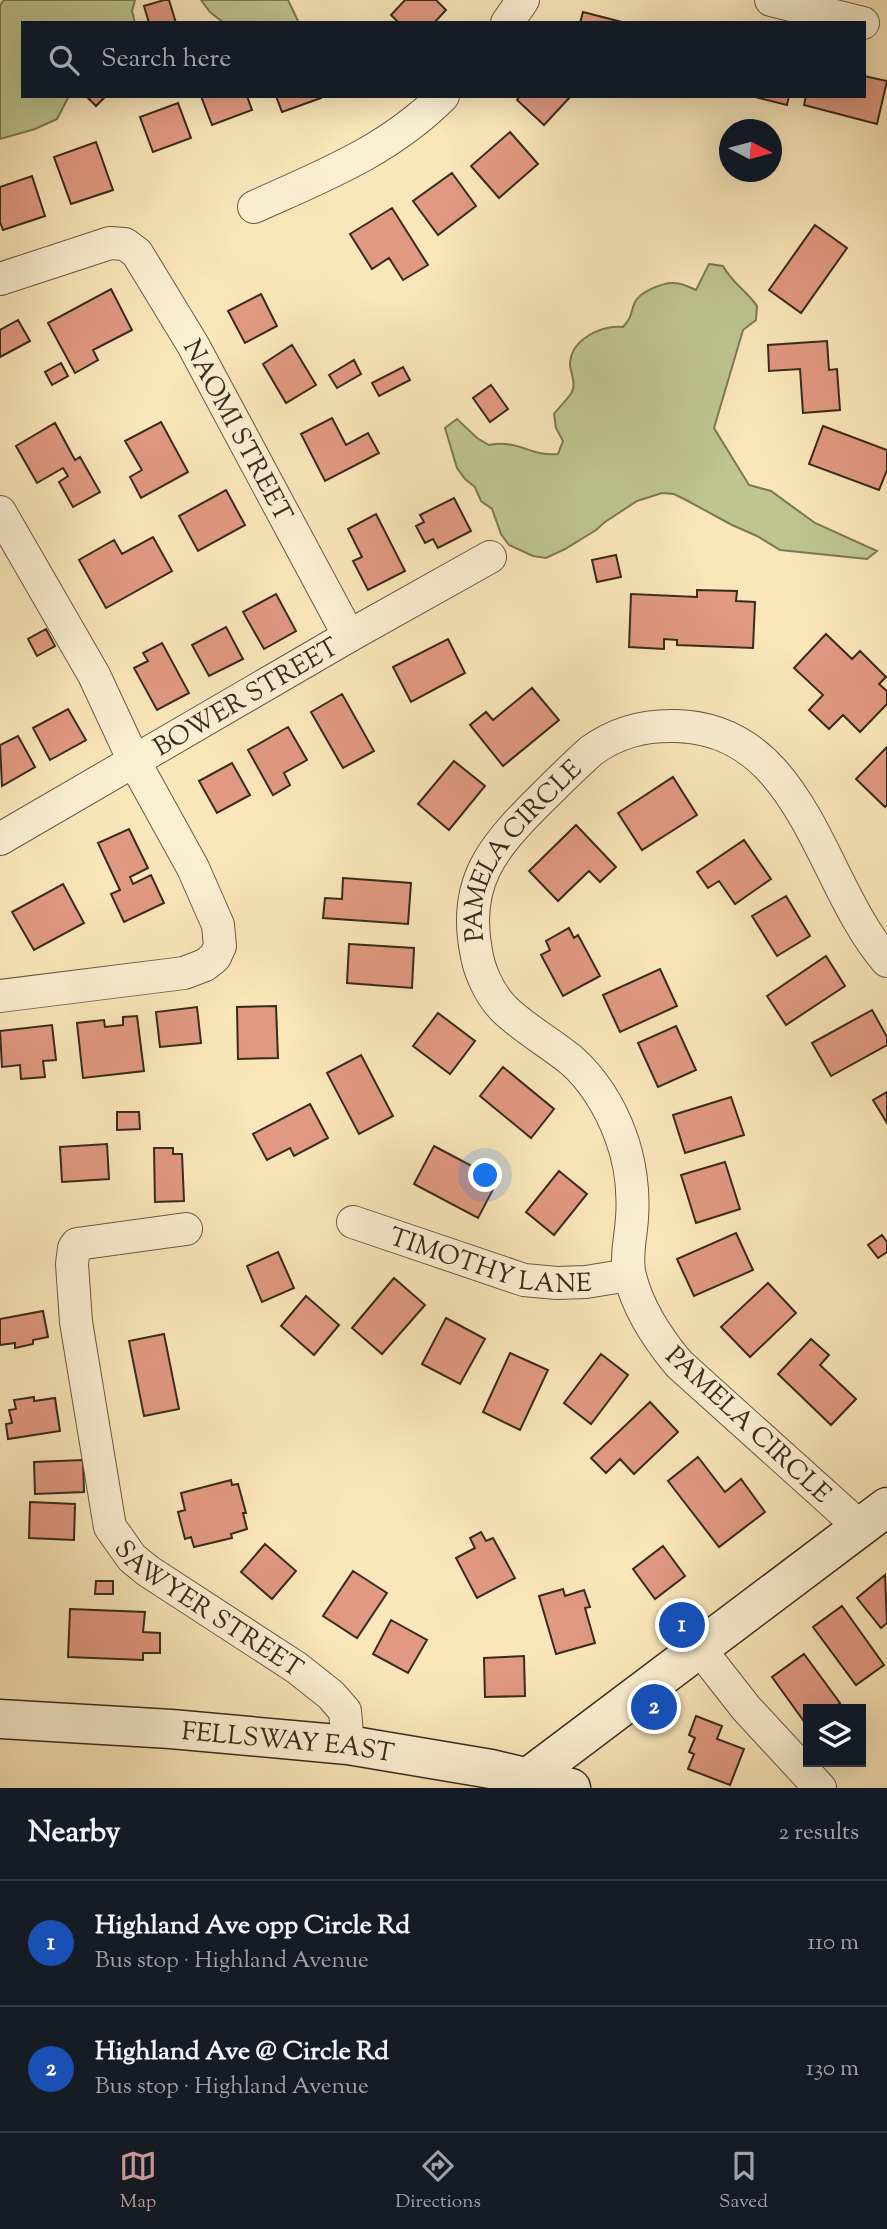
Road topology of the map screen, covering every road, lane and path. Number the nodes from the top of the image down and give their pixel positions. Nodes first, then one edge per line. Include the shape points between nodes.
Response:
1 (523, 0) edge
2 (771, 0) edge
3 (508, 21) edge
4 (856, 21) edge
5 (866, 24) edge
6 (887, 29) edge
7 (441, 98) edge
8 (254, 207) dead end
9 (0, 279) edge
10 (0, 512) edge
11 (490, 557) dead end
12 (349, 636) junction
13 (134, 761) junction
14 (0, 838) edge
15 (887, 961) edge
16 (0, 996) edge
17 (353, 1222) dead end
18 (186, 1229) dead end
19 (629, 1275) junction
20 (874, 1517) edge
21 (699, 1648) junction
22 (0, 1719) edge
23 (348, 1745) junction
24 (521, 1783) edge
25 (571, 1788) edge
26 (820, 1788) edge

1 - 3 street
2 - 4 street
5 - 6 street
7 - 8 street via 354,163
9 - 12 street, NAOMI STREET via 110,243 129,246 146,263
10 - 13 street via 94,675
11 - 12 street, BOWER STREET
12 - 13 street, BOWER STREET
13 - 14 street, BOWER STREET
13 - 16 street via 208,901 220,932 218,952 205,965 184,973
15 - 19 street, PAMELA CIRCLE via 778,776 754,752 712,732 649,726 602,743 499,842 476,892 472,921 477,956 487,984 503,1008 573,1062 608,1107 629,1169 633,1202
17 - 19 street, TIMOTHY LANE via 524,1280 586,1282
18 - 23 street, SAWYER STREET via 74,1248 76,1322 110,1527 132,1558 148,1571 331,1695 345,1711
19 - 20 street, PAMELA CIRCLE via 655,1333 679,1364
20 - 21 main road
21 - 24 main road
21 - 26 street via 746,1708
22 - 23 main road, FELLSWAY EAST
23 - 24 main road, FELLSWAY EAST via 491,1769
24 - 25 main road, FELLSWAY EAST

